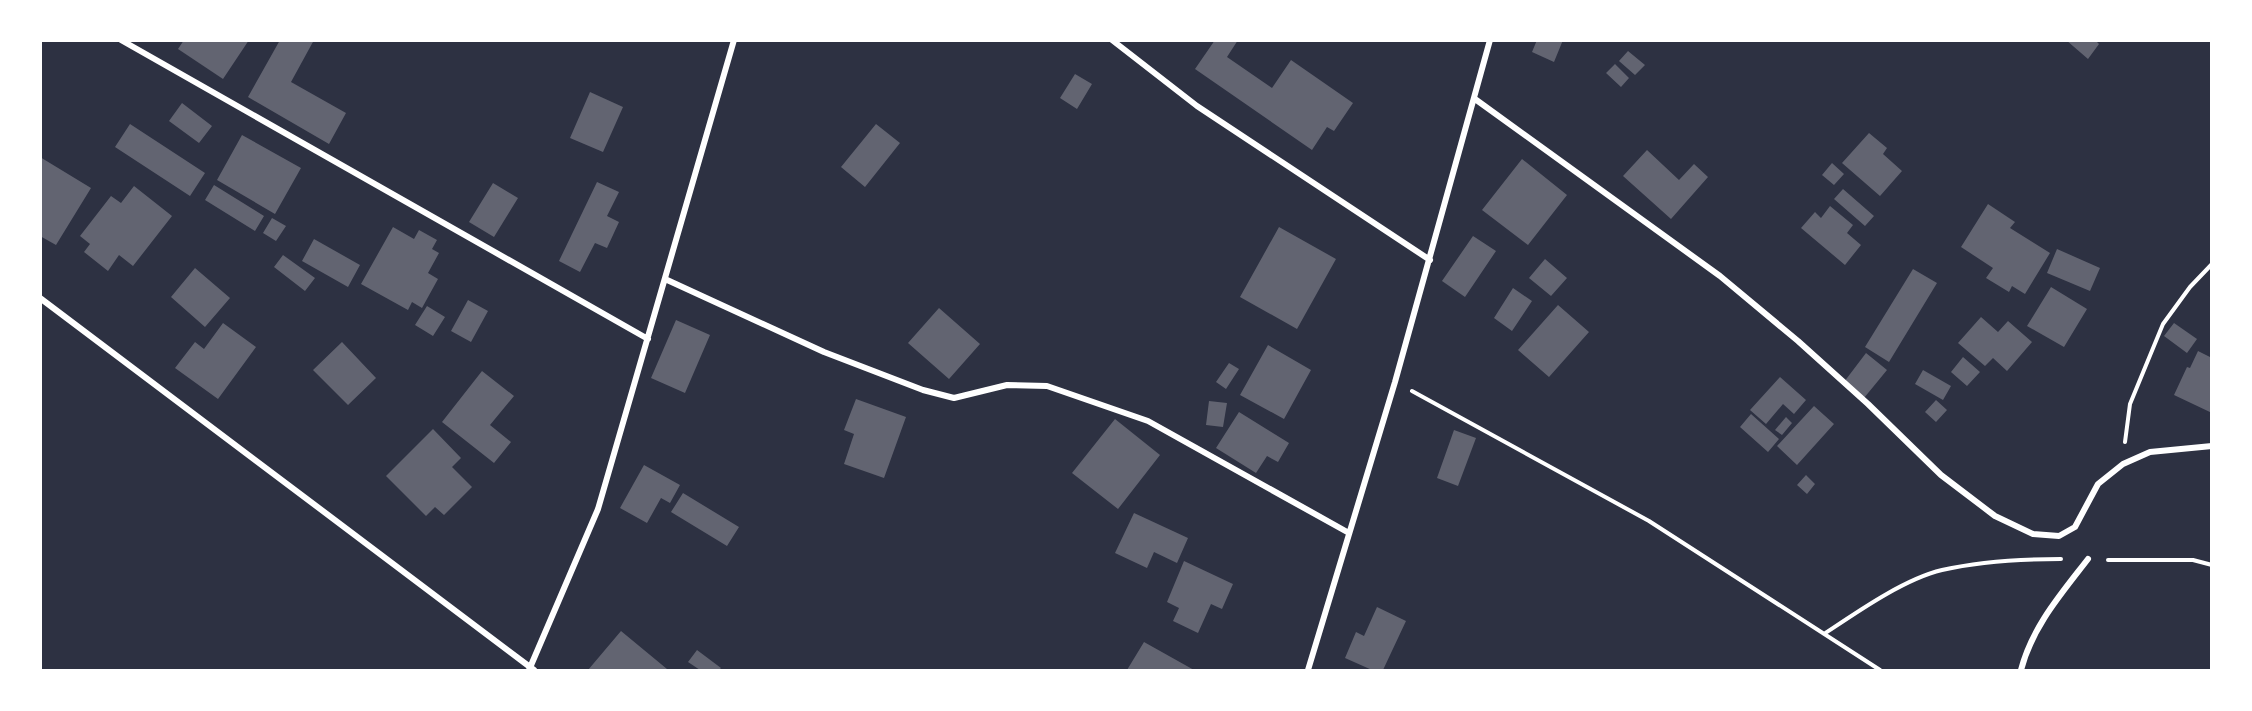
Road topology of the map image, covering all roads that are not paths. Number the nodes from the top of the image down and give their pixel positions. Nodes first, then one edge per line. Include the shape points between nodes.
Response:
1 (121, 40) edge
2 (734, 40) edge
3 (1112, 40) edge
4 (1490, 40) edge
5 (1475, 99) junction
6 (1430, 260) junction
7 (665, 279) junction
8 (40, 298) edge
9 (648, 339) junction
10 (2211, 446) edge
11 (1349, 532) junction
12 (2088, 560) road end
13 (531, 670) edge
14 (1308, 670) edge
15 (2021, 670) edge

1 - 9 street
2 - 7 street
3 - 6 street via 1197,106
4 - 5 street
5 - 6 street
5 - 10 street via 1720,276 1868,404 1941,476 1995,516 2033,534 2059,536 2075,527 2098,484 2123,464 2150,452
6 - 11 street
7 - 9 street
7 - 11 street via 824,352 923,390 954,398 1007,385 1047,386 1148,421
8 - 13 street
9 - 13 street via 598,509
11 - 14 street
12 - 15 street via 2050,608 2026,652

